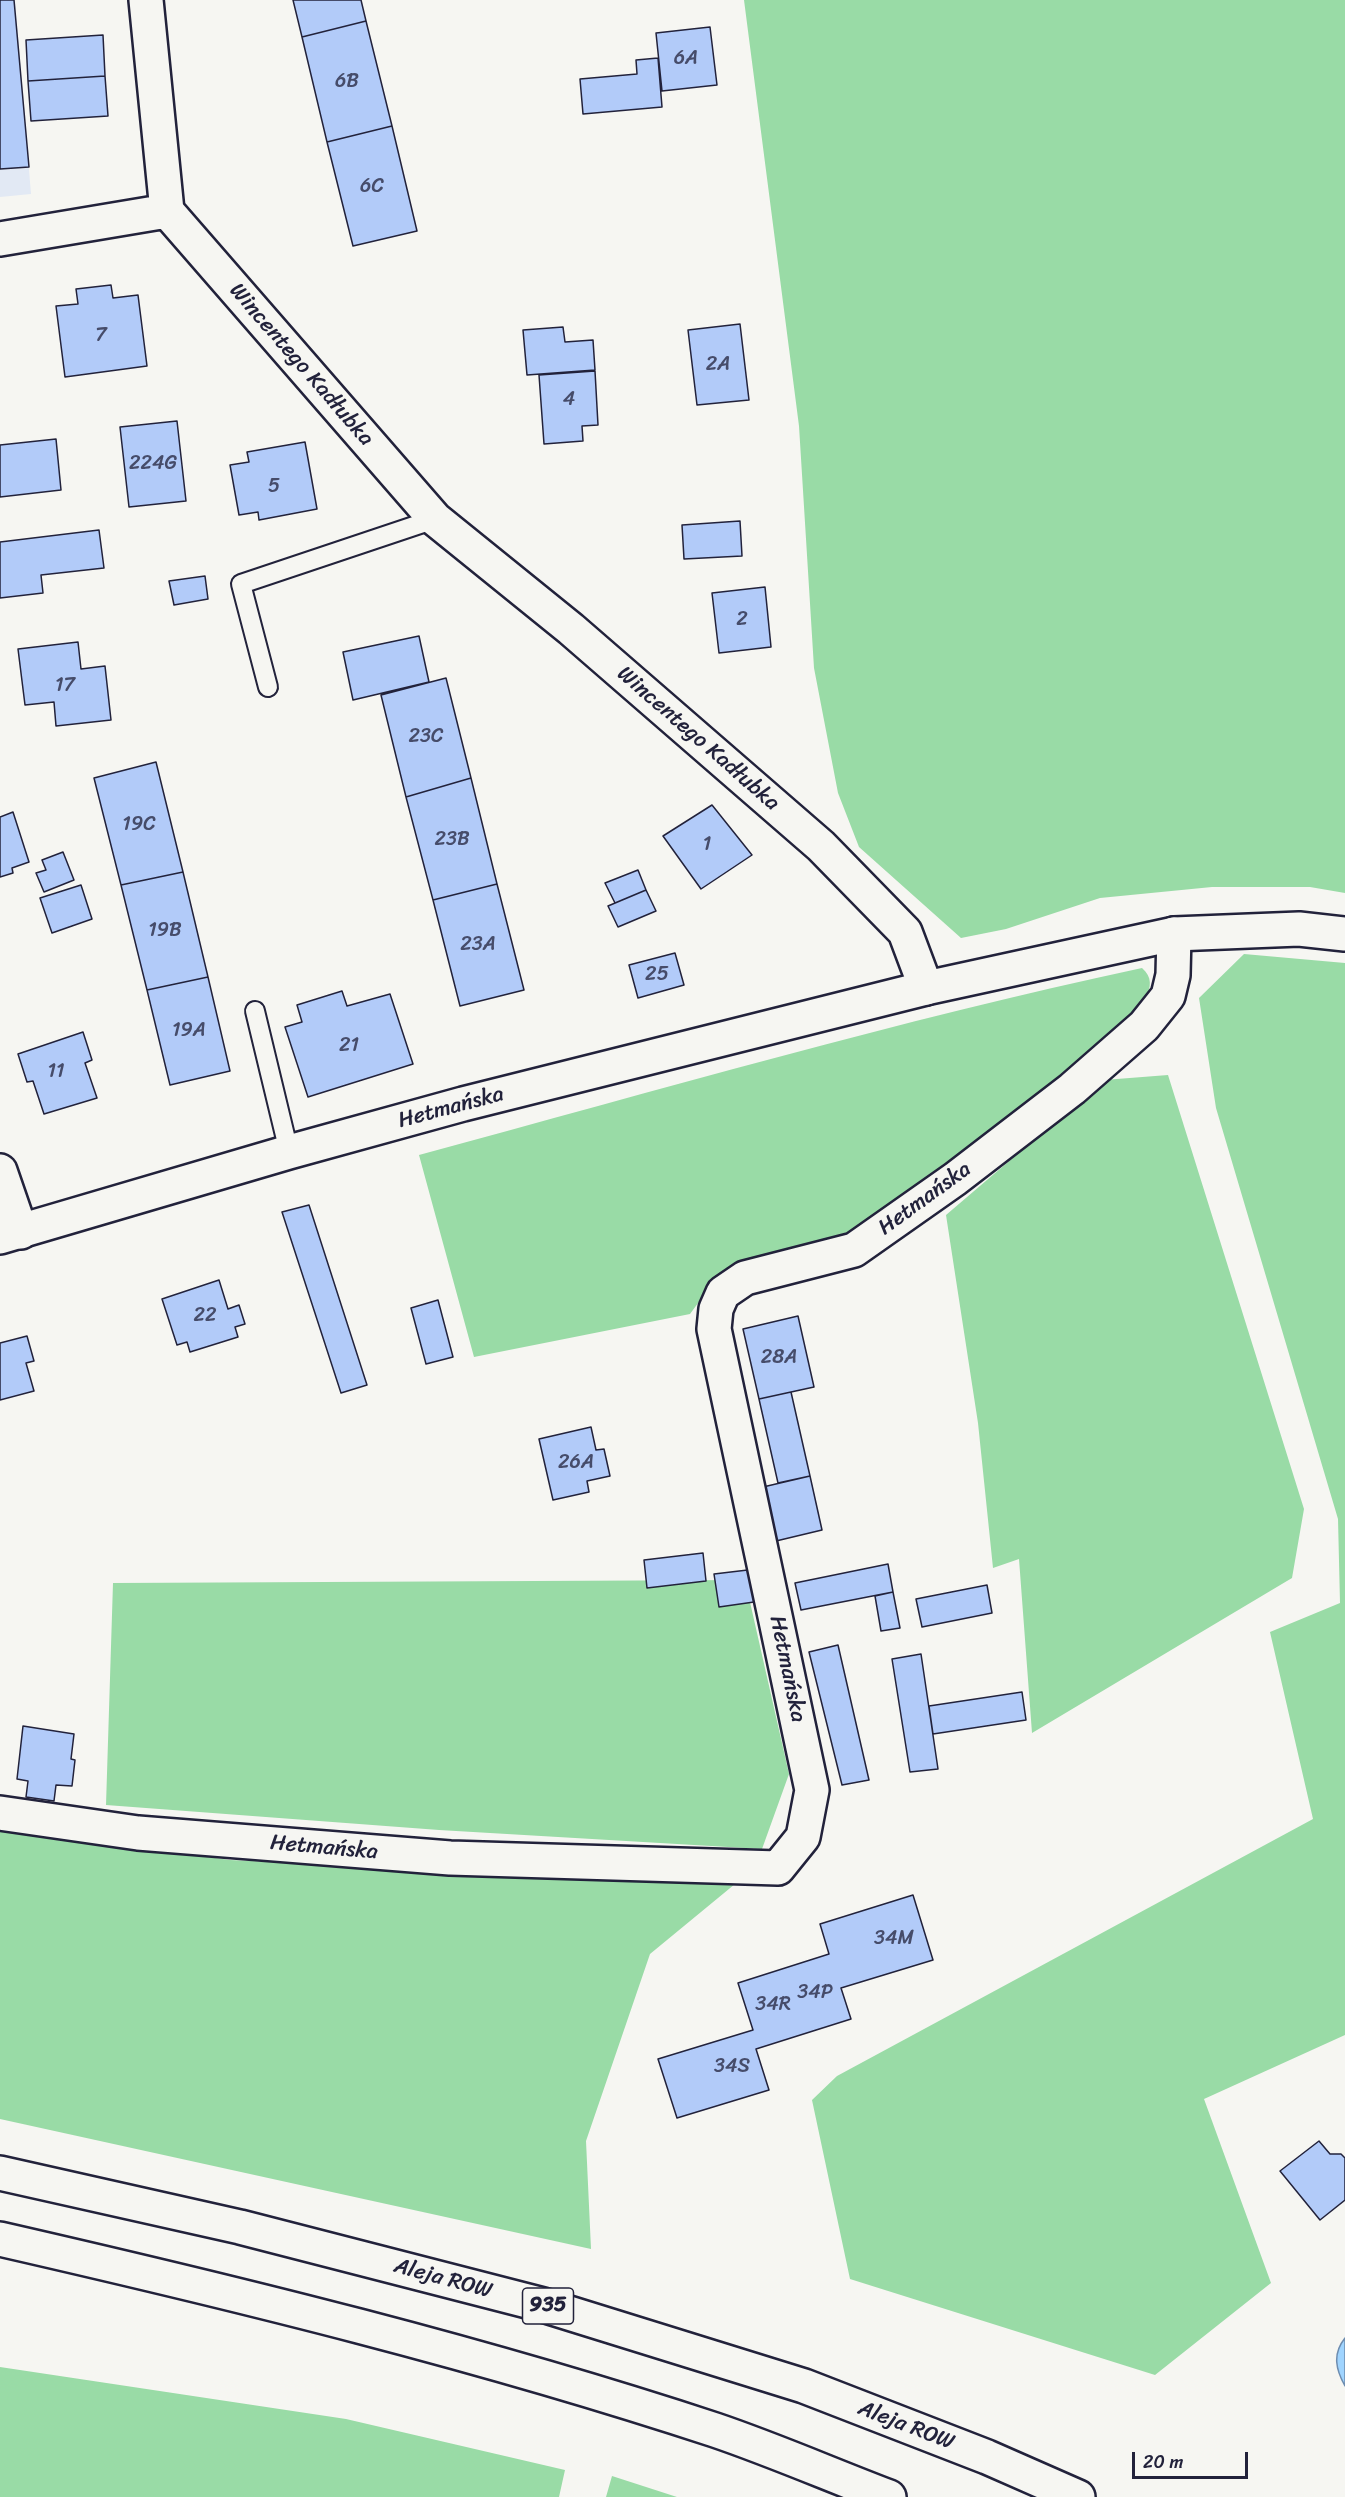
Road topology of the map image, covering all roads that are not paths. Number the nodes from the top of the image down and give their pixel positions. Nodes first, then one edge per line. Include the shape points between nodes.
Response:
1 (146, 0) edge
2 (167, 211) junction
3 (0, 239) edge
4 (435, 519) junction
5 (268, 687) dead end
6 (1174, 934) junction
7 (1345, 934) edge
8 (926, 988) junction
9 (255, 1011) dead end
10 (289, 1152) junction
11 (0, 1171) edge
12 (10, 1234) edge
13 (0, 1813) edge
14 (0, 2174) edge
15 (0, 2239) edge
16 (889, 2497) edge
17 (1078, 2497) edge

1 - 2 street
2 - 3 street
2 - 4 street, Wincentego Kadłubka
4 - 5 lane via 242,584
4 - 8 street, Wincentego Kadłubka via 571,629 821,846 905,932
6 - 7 street, Hetmańska via 1299,929
6 - 8 street, Hetmańska
6 - 13 street, Hetmańska via 1168,996 1144,1026 1072,1089 956,1179 854,1250 745,1278 723,1293 716,1309 714,1329 812,1790 803,1837 778,1868 450,1858 138,1833
8 - 10 street, Hetmańska via 463,1104
9 - 10 lane
10 - 12 street, Hetmańska
11 - 12 street, Hetmańska
14 - 17 street, Aleja ROW / 935 via 273,2235 543,2305 804,2386
15 - 16 street via 325,2318 555,2381 717,2431

